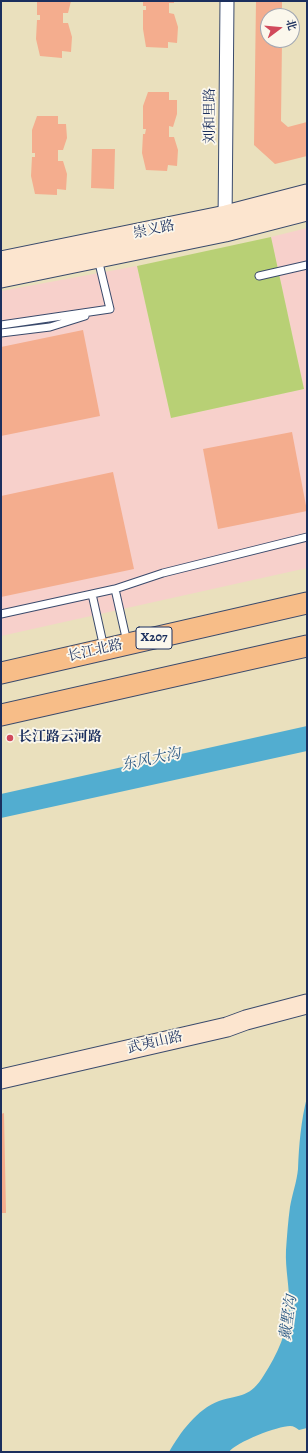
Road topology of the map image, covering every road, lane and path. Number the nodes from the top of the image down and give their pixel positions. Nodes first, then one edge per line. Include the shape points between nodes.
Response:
1 (227, 1) edge
2 (307, 194) edge
3 (307, 211) edge
4 (225, 223) junction
5 (98, 257) junction
6 (1, 261) edge
7 (307, 265) edge
8 (259, 276) dead end
9 (1, 278) edge
10 (110, 309) junction
11 (1, 325) edge
12 (1, 333) edge
13 (307, 537) edge
14 (115, 589) junction
15 (92, 594) junction
16 (307, 603) edge
17 (1, 614) edge
18 (127, 644) junction
19 (307, 646) edge
20 (104, 649) junction
21 (1, 673) edge
22 (1, 715) edge
23 (307, 995) edge
24 (307, 1004) edge
25 (1, 1068) edge
26 (1, 1079) edge

1 - 4 street, 刘和里路
2 - 4 street, 崇义路
3 - 4 street, 崇义路
4 - 5 street, 崇义路
4 - 6 street, 崇义路
5 - 9 street, 崇义路
5 - 10 lane
7 - 8 lane
10 - 11 lane
10 - 12 lane via 50,327
13 - 14 lane via 163,573
14 - 15 lane
14 - 18 lane
15 - 17 lane
15 - 20 lane
16 - 18 main road, 长江北路 / X207
18 - 20 main road, 长江北路 / X207
19 - 22 main road
20 - 21 main road, 长江北路 / X207
23 - 25 street, 武夷山路
24 - 26 street, 武夷山路 via 227,1027

